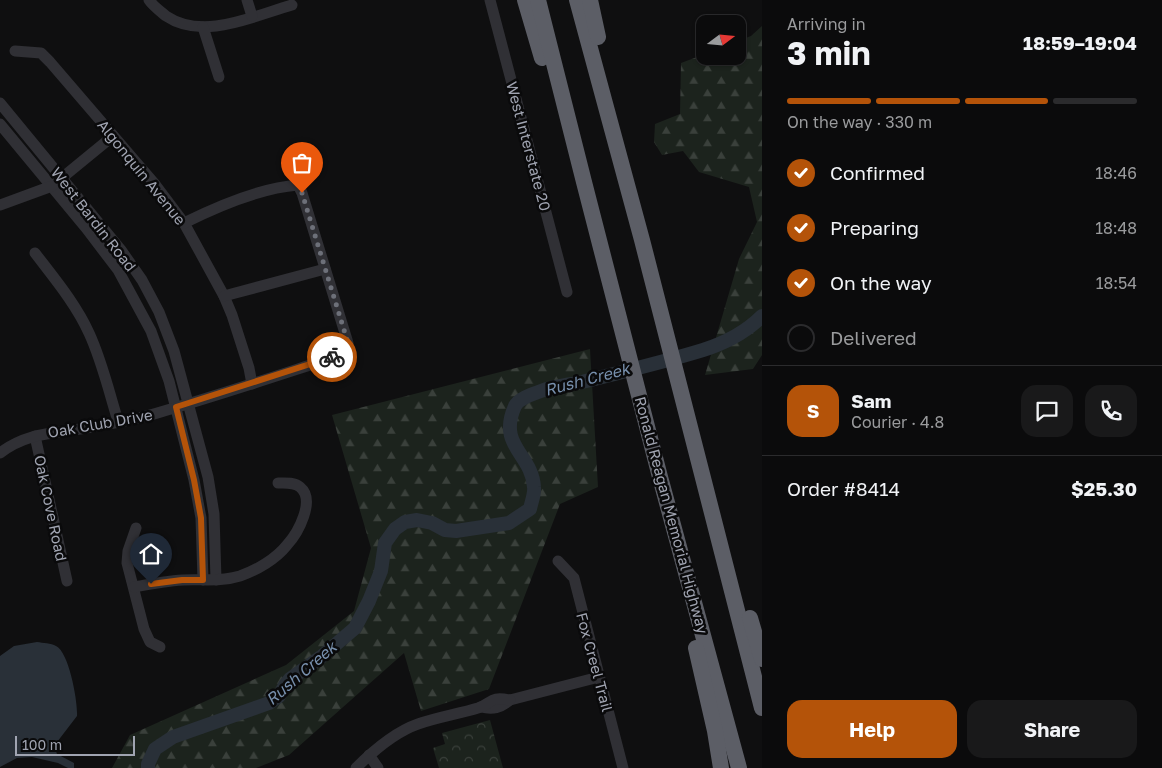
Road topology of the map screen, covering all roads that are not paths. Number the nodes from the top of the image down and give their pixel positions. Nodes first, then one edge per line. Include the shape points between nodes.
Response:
1 (149, 0) edge
2 (247, 0) edge
3 (490, 0) edge
4 (526, 0) edge
5 (538, 0) edge
6 (577, 0) edge
7 (590, 0) edge
8 (292, 4) dead end
9 (252, 16) junction
10 (203, 27) junction
11 (16, 51) dead end
12 (219, 77) dead end
13 (0, 103) edge
14 (0, 124) edge
15 (113, 136) junction
16 (62, 178) junction
17 (584, 182) junction
18 (52, 186) junction
19 (0, 205) edge
20 (184, 223) junction
21 (642, 240) junction
22 (34, 253) dead end
23 (325, 269) junction
24 (568, 292) dead end
25 (224, 296) junction
26 (252, 384) junction
27 (189, 403) junction
28 (176, 407) junction
29 (118, 421) junction
30 (691, 430) junction
31 (35, 436) junction
32 (0, 453) edge
33 (660, 477) junction
34 (278, 483) dead end
35 (136, 528) dead end
36 (558, 561) dead end
37 (203, 580) junction
38 (216, 580) junction
39 (67, 581) dead end
40 (134, 587) junction
41 (160, 647) dead end
42 (762, 660) edge
43 (599, 677) junction
44 (762, 708) edge
45 (369, 755) junction
46 (620, 767) edge
47 (356, 768) edge
48 (378, 768) edge
49 (721, 768) edge
50 (738, 768) edge

1 - 10 street via 170,18
2 - 9 street
3 - 24 street, West Interstate 20
4 - 17 highway via 547,76
5 - 17 highway, Ronald Reagan Memorial Highway
6 - 21 highway
7 - 21 highway via 621,126
8 - 9 street
9 - 10 street via 221,26
10 - 12 street
11 - 15 street, Algonquin Avenue via 41,54
13 - 16 street, West Bardin Road
14 - 18 street, West Bardin Road
15 - 16 street
15 - 20 street, Algonquin Avenue
16 - 18 street
16 - 27 street, West Bardin Road via 142,280 159,312
17 - 33 highway, Ronald Reagan Memorial Highway
18 - 19 street
18 - 28 street, West Bardin Road via 118,270 134,296 152,331
20 - 23 street via 218,206 270,190 298,186
20 - 25 street, Algonquin Avenue
21 - 30 highway
22 - 29 street via 89,332
23 - 25 street
23 - 26 street, Oak Club Drive via 348,348 344,353
25 - 26 street, Algonquin Avenue
26 - 27 street, Oak Club Drive
27 - 28 street, Oak Club Drive
27 - 38 street, West Bardin Road via 214,514
28 - 29 street, Oak Club Drive
28 - 37 street, West Bardin Road via 201,518
29 - 31 street, Oak Club Drive
30 - 42 highway via 731,546
30 - 44 highway
31 - 32 street, Oak Club Drive
31 - 39 street, Oak Cove Road
33 - 49 highway via 680,585 706,688
33 - 50 highway, Ronald Reagan Memorial Highway
34 - 38 street via 294,484 304,491 306,509 288,545 257,568 240,576
35 - 40 street via 127,563
36 - 43 street, Fox Creel Trail via 574,578
37 - 38 street
37 - 40 street via 167,581
40 - 41 street via 144,629 150,642
43 - 45 street via 510,700 491,710 480,708 408,728
43 - 46 street, Fox Creel Trail
45 - 47 street
45 - 48 street

